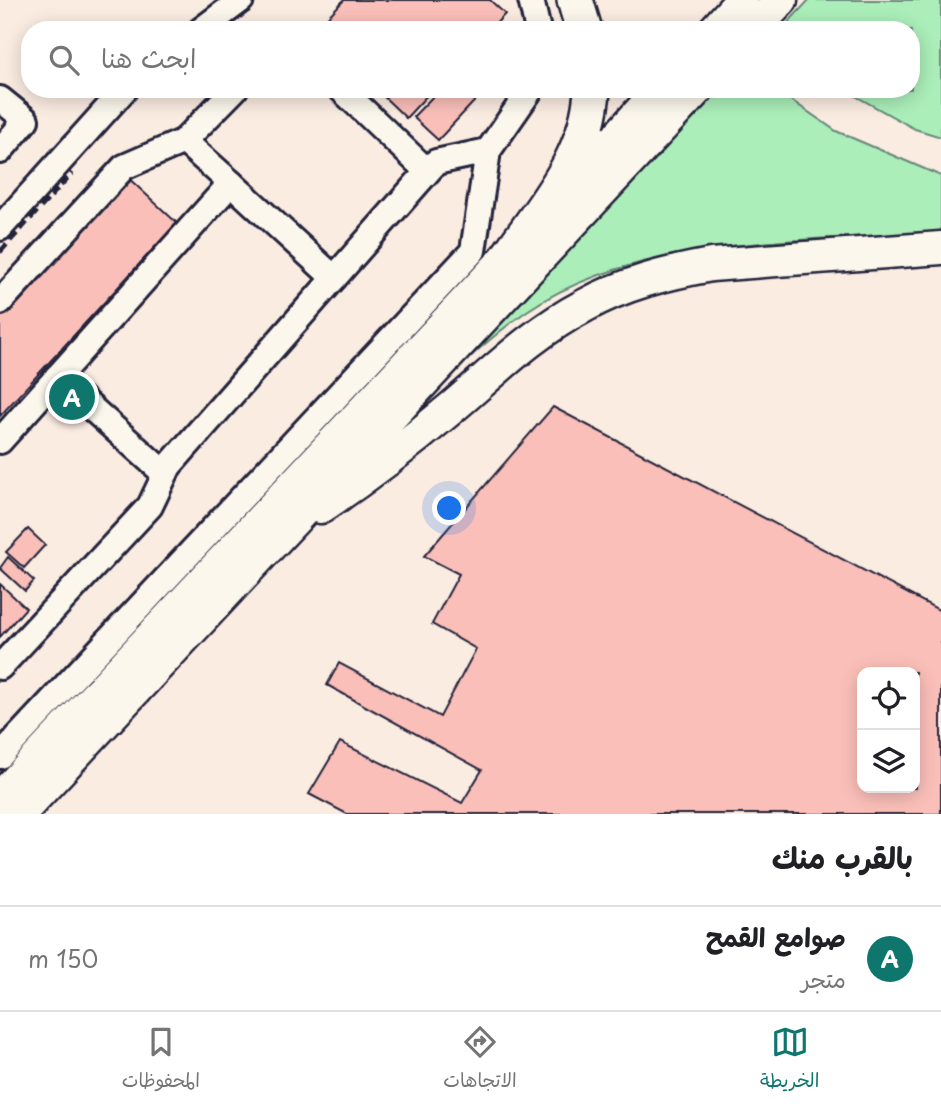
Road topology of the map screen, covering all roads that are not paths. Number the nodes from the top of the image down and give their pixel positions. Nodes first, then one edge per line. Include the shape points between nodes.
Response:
1 (241, 0) edge
2 (531, 0) edge
3 (575, 0) edge
4 (742, 0) edge
5 (781, 0) edge
6 (213, 21) edge
7 (536, 21) edge
8 (581, 21) edge
9 (723, 21) edge
10 (761, 21) edge
11 (117, 98) edge
12 (226, 98) edge
13 (350, 98) edge
14 (525, 98) edge
15 (591, 98) edge
16 (653, 98) edge
17 (689, 98) edge
18 (0, 99) edge
19 (184, 141) junction
20 (0, 151) edge
21 (488, 151) junction
22 (427, 171) junction
23 (231, 183) junction
24 (0, 228) edge
25 (941, 248) edge
26 (509, 256) junction
27 (334, 278) junction
28 (0, 302) edge
29 (58, 377) junction
30 (0, 441) edge
31 (165, 474) junction
32 (273, 539) junction
33 (0, 667) edge
34 (0, 756) edge
35 (0, 798) edge
36 (19, 814) edge

1 - 6 street
2 - 7 street
3 - 8 highway
4 - 9 main road
5 - 10 main road
11 - 24 street
12 - 19 street
13 - 22 street
14 - 21 street
15 - 26 highway via 585,132 569,169
16 - 26 main road
17 - 32 main road
18 - 20 street via 26,120
19 - 23 street
19 - 28 street via 124,167
21 - 22 street via 436,162
21 - 34 street via 473,251
22 - 27 street
23 - 27 street
23 - 29 street
25 - 32 main road via 710,265 678,271 586,304 530,339 376,470
26 - 35 main road
27 - 31 street
29 - 30 street
29 - 31 street
31 - 33 street via 150,506
32 - 36 main road

